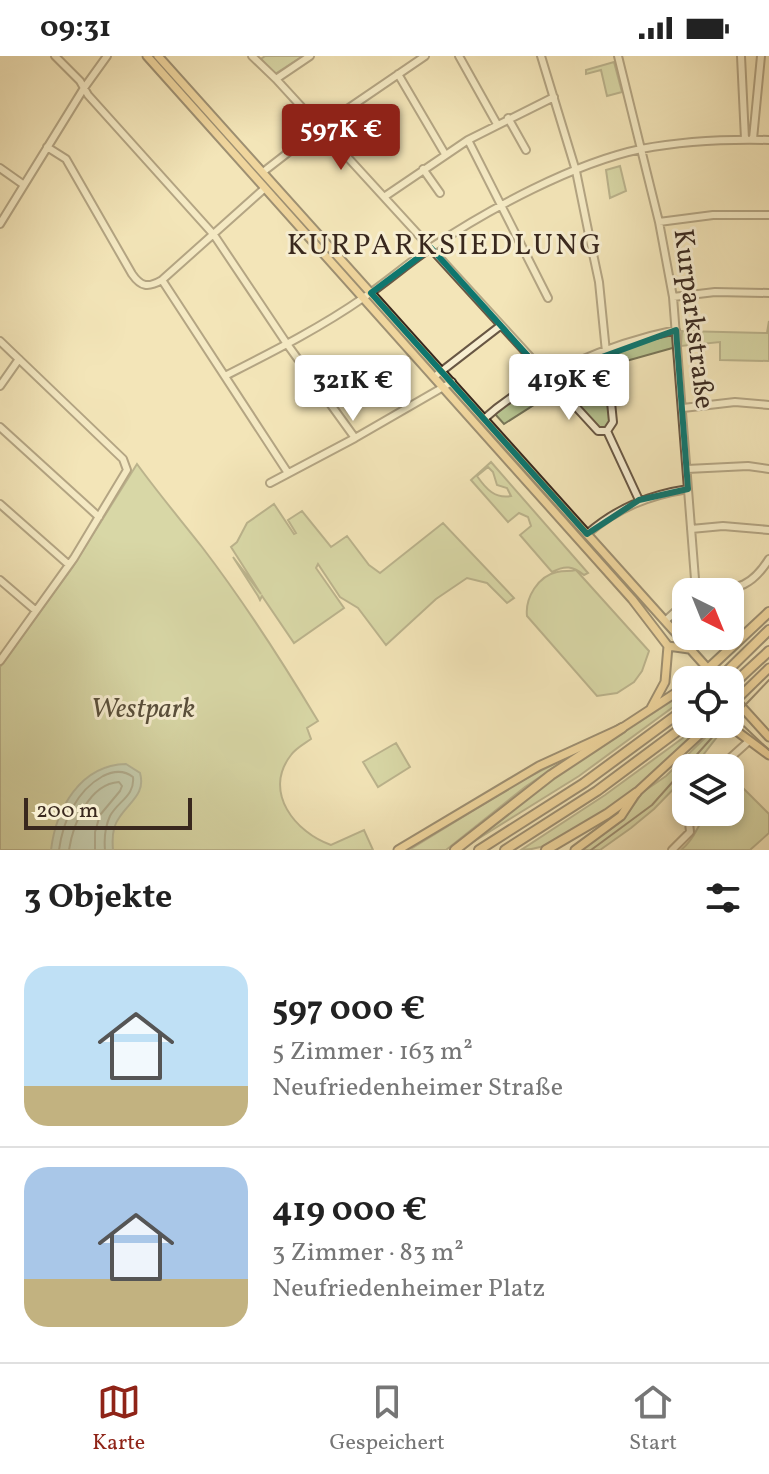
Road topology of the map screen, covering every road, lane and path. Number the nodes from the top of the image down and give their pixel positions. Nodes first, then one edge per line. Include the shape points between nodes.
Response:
1 (55, 56) edge
2 (107, 56) edge
3 (147, 56) edge
4 (158, 56) edge
5 (310, 56) edge
6 (425, 56) edge
7 (459, 56) edge
8 (541, 56) edge
9 (618, 56) edge
10 (741, 56) edge
11 (761, 56) edge
12 (255, 57) edge
13 (398, 74) junction
14 (276, 79) junction
15 (84, 88) junction
16 (554, 97) junction
17 (508, 118) junction
18 (497, 124) junction
19 (321, 127) junction
20 (749, 139) junction
21 (468, 140) junction
22 (769, 140) edge
23 (47, 147) junction
24 (642, 149) junction
25 (526, 150) dead end
26 (445, 154) junction
27 (0, 168) edge
28 (423, 169) junction
29 (576, 171) junction
30 (263, 172) junction
31 (24, 185) junction
32 (265, 188) junction
33 (440, 193) dead end
34 (384, 197) junction
35 (501, 205) junction
36 (769, 215) edge
37 (659, 222) junction
38 (0, 224) edge
39 (214, 235) junction
40 (431, 248) junction
41 (162, 280) junction
42 (769, 293) edge
43 (367, 295) junction
44 (673, 297) junction
45 (548, 298) dead end
46 (500, 326) junction
47 (676, 330) junction
48 (0, 341) edge
49 (287, 344) junction
50 (607, 350) junction
51 (19, 359) junction
52 (438, 374) junction
53 (225, 376) junction
54 (547, 377) junction
55 (452, 382) junction
56 (0, 386) edge
57 (444, 388) junction
58 (769, 405) edge
59 (683, 408) junction
60 (484, 419) junction
61 (0, 427) edge
62 (607, 431) junction
63 (355, 438) junction
64 (687, 469) junction
65 (769, 469) edge
66 (288, 473) junction
67 (270, 483) dead end
68 (688, 489) junction
69 (639, 500) junction
70 (0, 504) edge
71 (99, 517) junction
72 (691, 529) junction
73 (769, 530) edge
74 (587, 534) junction
75 (769, 559) edge
76 (68, 564) junction
77 (696, 578) edge
78 (0, 580) edge
79 (744, 586) edge
80 (35, 610) junction
81 (769, 612) edge
82 (672, 615) edge
83 (665, 621) junction
84 (672, 629) edge
85 (769, 630) edge
86 (668, 646) junction
87 (672, 647) edge
88 (690, 650) edge
89 (769, 651) edge
90 (1, 657) edge
91 (704, 666) edge
92 (714, 666) edge
93 (732, 666) edge
94 (769, 668) edge
95 (744, 674) edge
96 (744, 689) edge
97 (672, 695) edge
98 (648, 711) junction
99 (744, 711) edge
100 (672, 718) edge
101 (622, 728) junction
102 (672, 735) edge
103 (744, 737) edge
104 (769, 737) edge
105 (696, 738) edge
106 (749, 741) junction
107 (735, 754) edge
108 (769, 755) edge
109 (636, 793) junction
110 (690, 826) edge
111 (398, 850) edge
112 (455, 850) edge
113 (479, 850) edge
114 (505, 850) edge
115 (546, 850) edge
116 (575, 850) edge
117 (672, 850) edge

1 - 15 street
2 - 15 street
3 - 32 main road
4 - 30 main road
5 - 14 street
6 - 13 street
7 - 18 street
8 - 16 street
9 - 24 street, Kurparkstraße
10 - 20 street
11 - 20 street
12 - 14 street
13 - 19 street
13 - 26 street
14 - 19 street
15 - 23 street
15 - 39 street
16 - 17 street
16 - 29 street
17 - 18 street
17 - 25 street
18 - 21 street
19 - 30 street
19 - 34 street
20 - 22 street
20 - 24 street
21 - 26 street
21 - 35 street
23 - 31 street
23 - 41 street via 66,159 138,283 148,286
24 - 29 street
24 - 37 street, Kurparkstraße
26 - 28 street
27 - 31 street
28 - 33 street
28 - 34 street
29 - 35 street
29 - 50 street
30 - 43 main road
31 - 38 street
32 - 39 street
32 - 43 main road
34 - 40 street
35 - 40 street
35 - 45 street
36 - 37 street
37 - 44 street, Kurparkstraße
39 - 41 street
39 - 49 street
40 - 43 street
40 - 46 street
41 - 53 street
42 - 44 street
43 - 49 street
43 - 52 main road
44 - 47 street, Kurparkstraße
46 - 52 street
46 - 54 street
47 - 50 street
47 - 59 street, Kurparkstraße
48 - 51 street
49 - 53 street
49 - 63 street
50 - 54 street
50 - 62 street via 613,422
51 - 56 street
51 - 71 street via 126,463 127,470
52 - 55 main road
52 - 57 main road
53 - 66 street
54 - 60 street
54 - 62 street via 598,431
55 - 57 street
55 - 60 main road
57 - 63 street
57 - 86 main road
58 - 59 street via 735,402
59 - 64 street, Kurparkstraße
60 - 74 main road
61 - 71 street
62 - 69 street
63 - 66 street
64 - 65 street
64 - 68 street, Kurparkstraße
66 - 67 street
68 - 69 street
68 - 72 street, Kurparkstraße
69 - 74 street
70 - 76 street
71 - 76 street
72 - 73 street
72 - 77 street, Kurparkstraße
74 - 83 main road
75 - 79 street
76 - 80 street
78 - 80 street
80 - 90 street
81 - 92 highway
82 - 83 street
83 - 84 main road
85 - 93 highway
86 - 87 main road
86 - 98 main road via 665,682
88 - 91 main road
89 - 95 highway
94 - 96 main road
97 - 98 main road
98 - 101 main road
99 - 104 main road
100 - 113 highway
101 - 111 main road via 539,766
101 - 112 highway
102 - 114 highway
103 - 106 main road
105 - 109 main road
106 - 107 street
106 - 108 main road
109 - 115 highway
109 - 116 main road via 621,816
110 - 117 street

